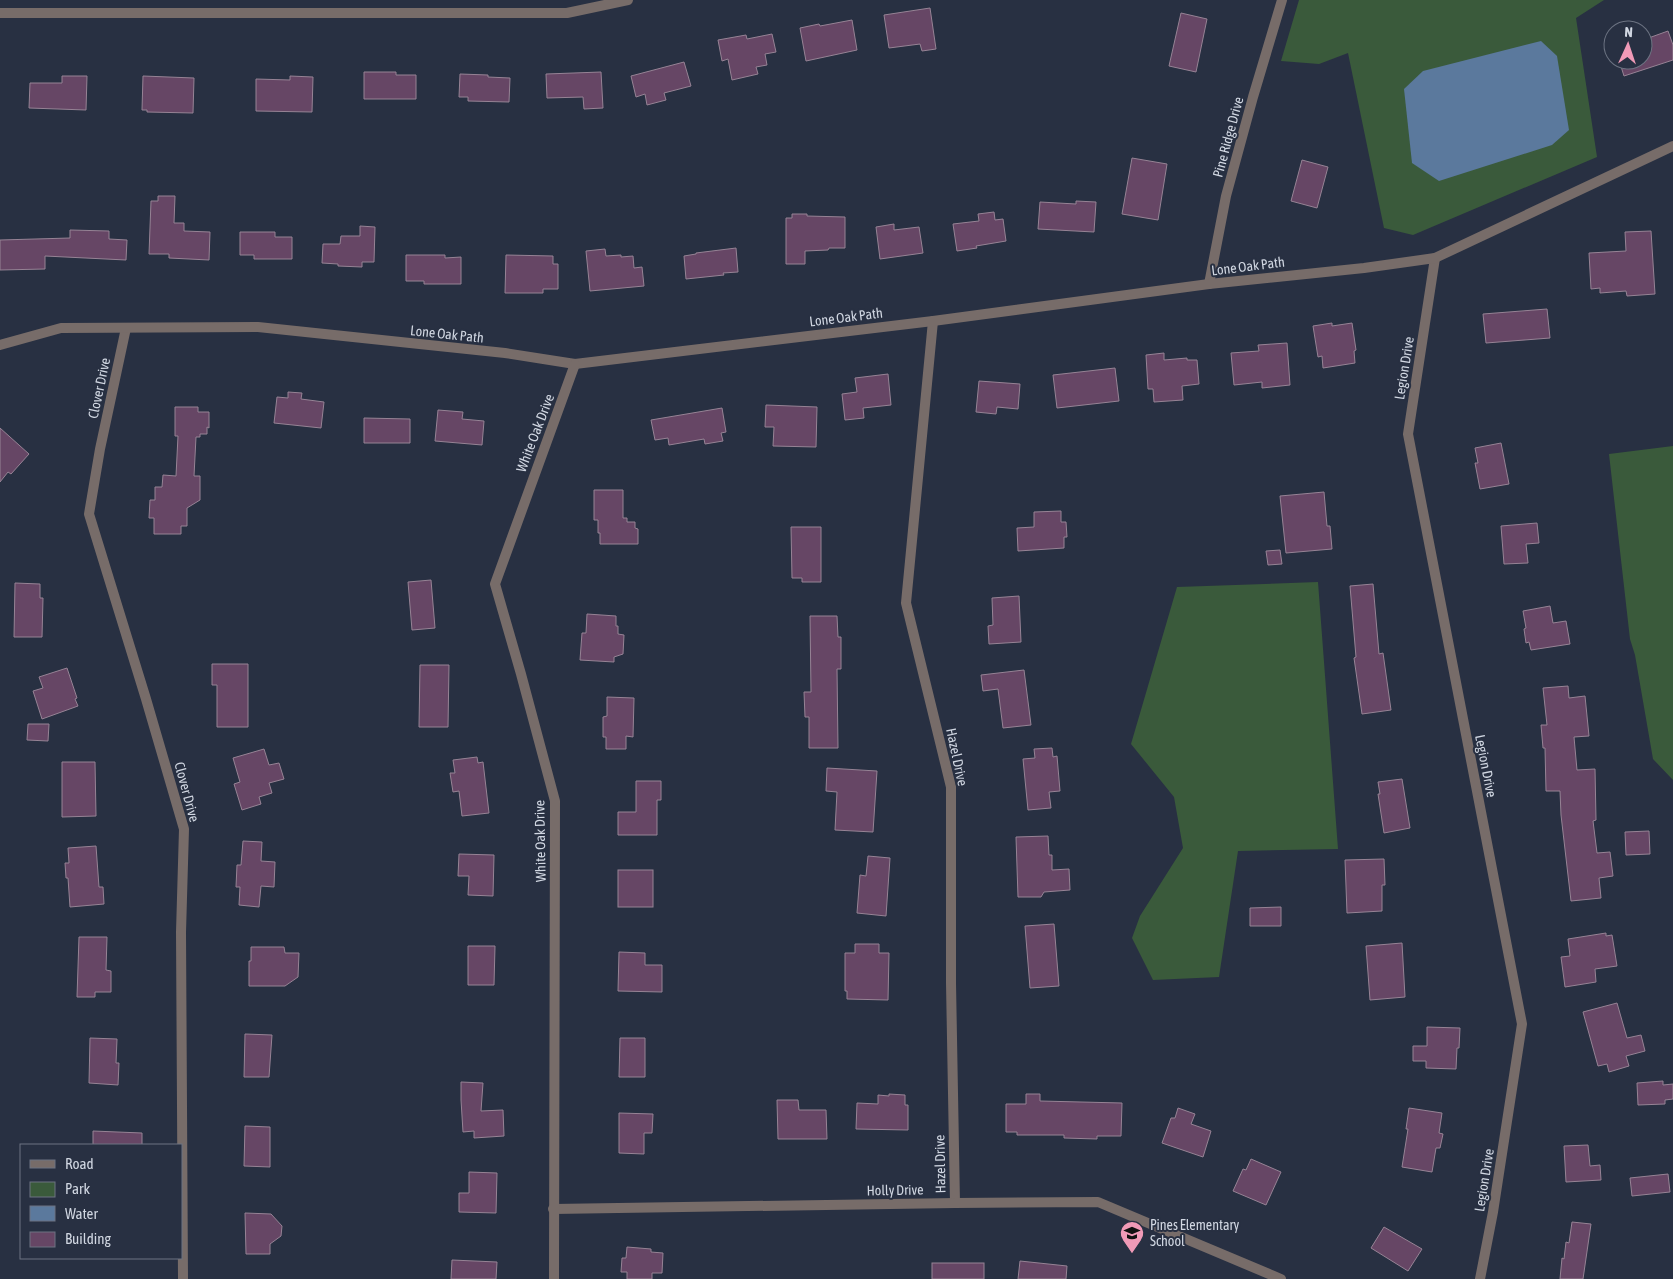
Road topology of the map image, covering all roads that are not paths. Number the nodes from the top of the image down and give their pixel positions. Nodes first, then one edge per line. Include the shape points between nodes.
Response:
1 (628, 0) edge
2 (1282, 0) edge
3 (0, 13) edge
4 (1673, 146) edge
5 (1435, 258) junction
6 (1209, 284) junction
7 (933, 321) junction
8 (126, 328) junction
9 (0, 345) edge
10 (575, 364) junction
11 (955, 1203) junction
12 (553, 1209) junction
13 (183, 1279) edge
14 (554, 1279) edge
15 (1281, 1279) edge
16 (1480, 1279) edge

1 - 3 street via 567,13
2 - 6 street, Pine Ridge Drive via 1226,196
4 - 5 street, Lone Oak Path
5 - 6 street, Lone Oak Path
5 - 16 street, Legion Drive via 1408,434 1522,1024
6 - 7 street, Lone Oak Path
7 - 10 street, Lone Oak Path
7 - 11 street, Hazel Drive via 906,603 951,787
8 - 9 street, Lone Oak Path via 61,328
8 - 10 street, Lone Oak Path via 258,327 505,353
8 - 13 street, Clover Drive via 89,514 184,829 181,932
10 - 12 street, White Oak Drive via 495,584 555,801
11 - 12 street, Holly Drive
11 - 15 street, Holly Drive via 1098,1202
12 - 14 street, White Oak Drive

